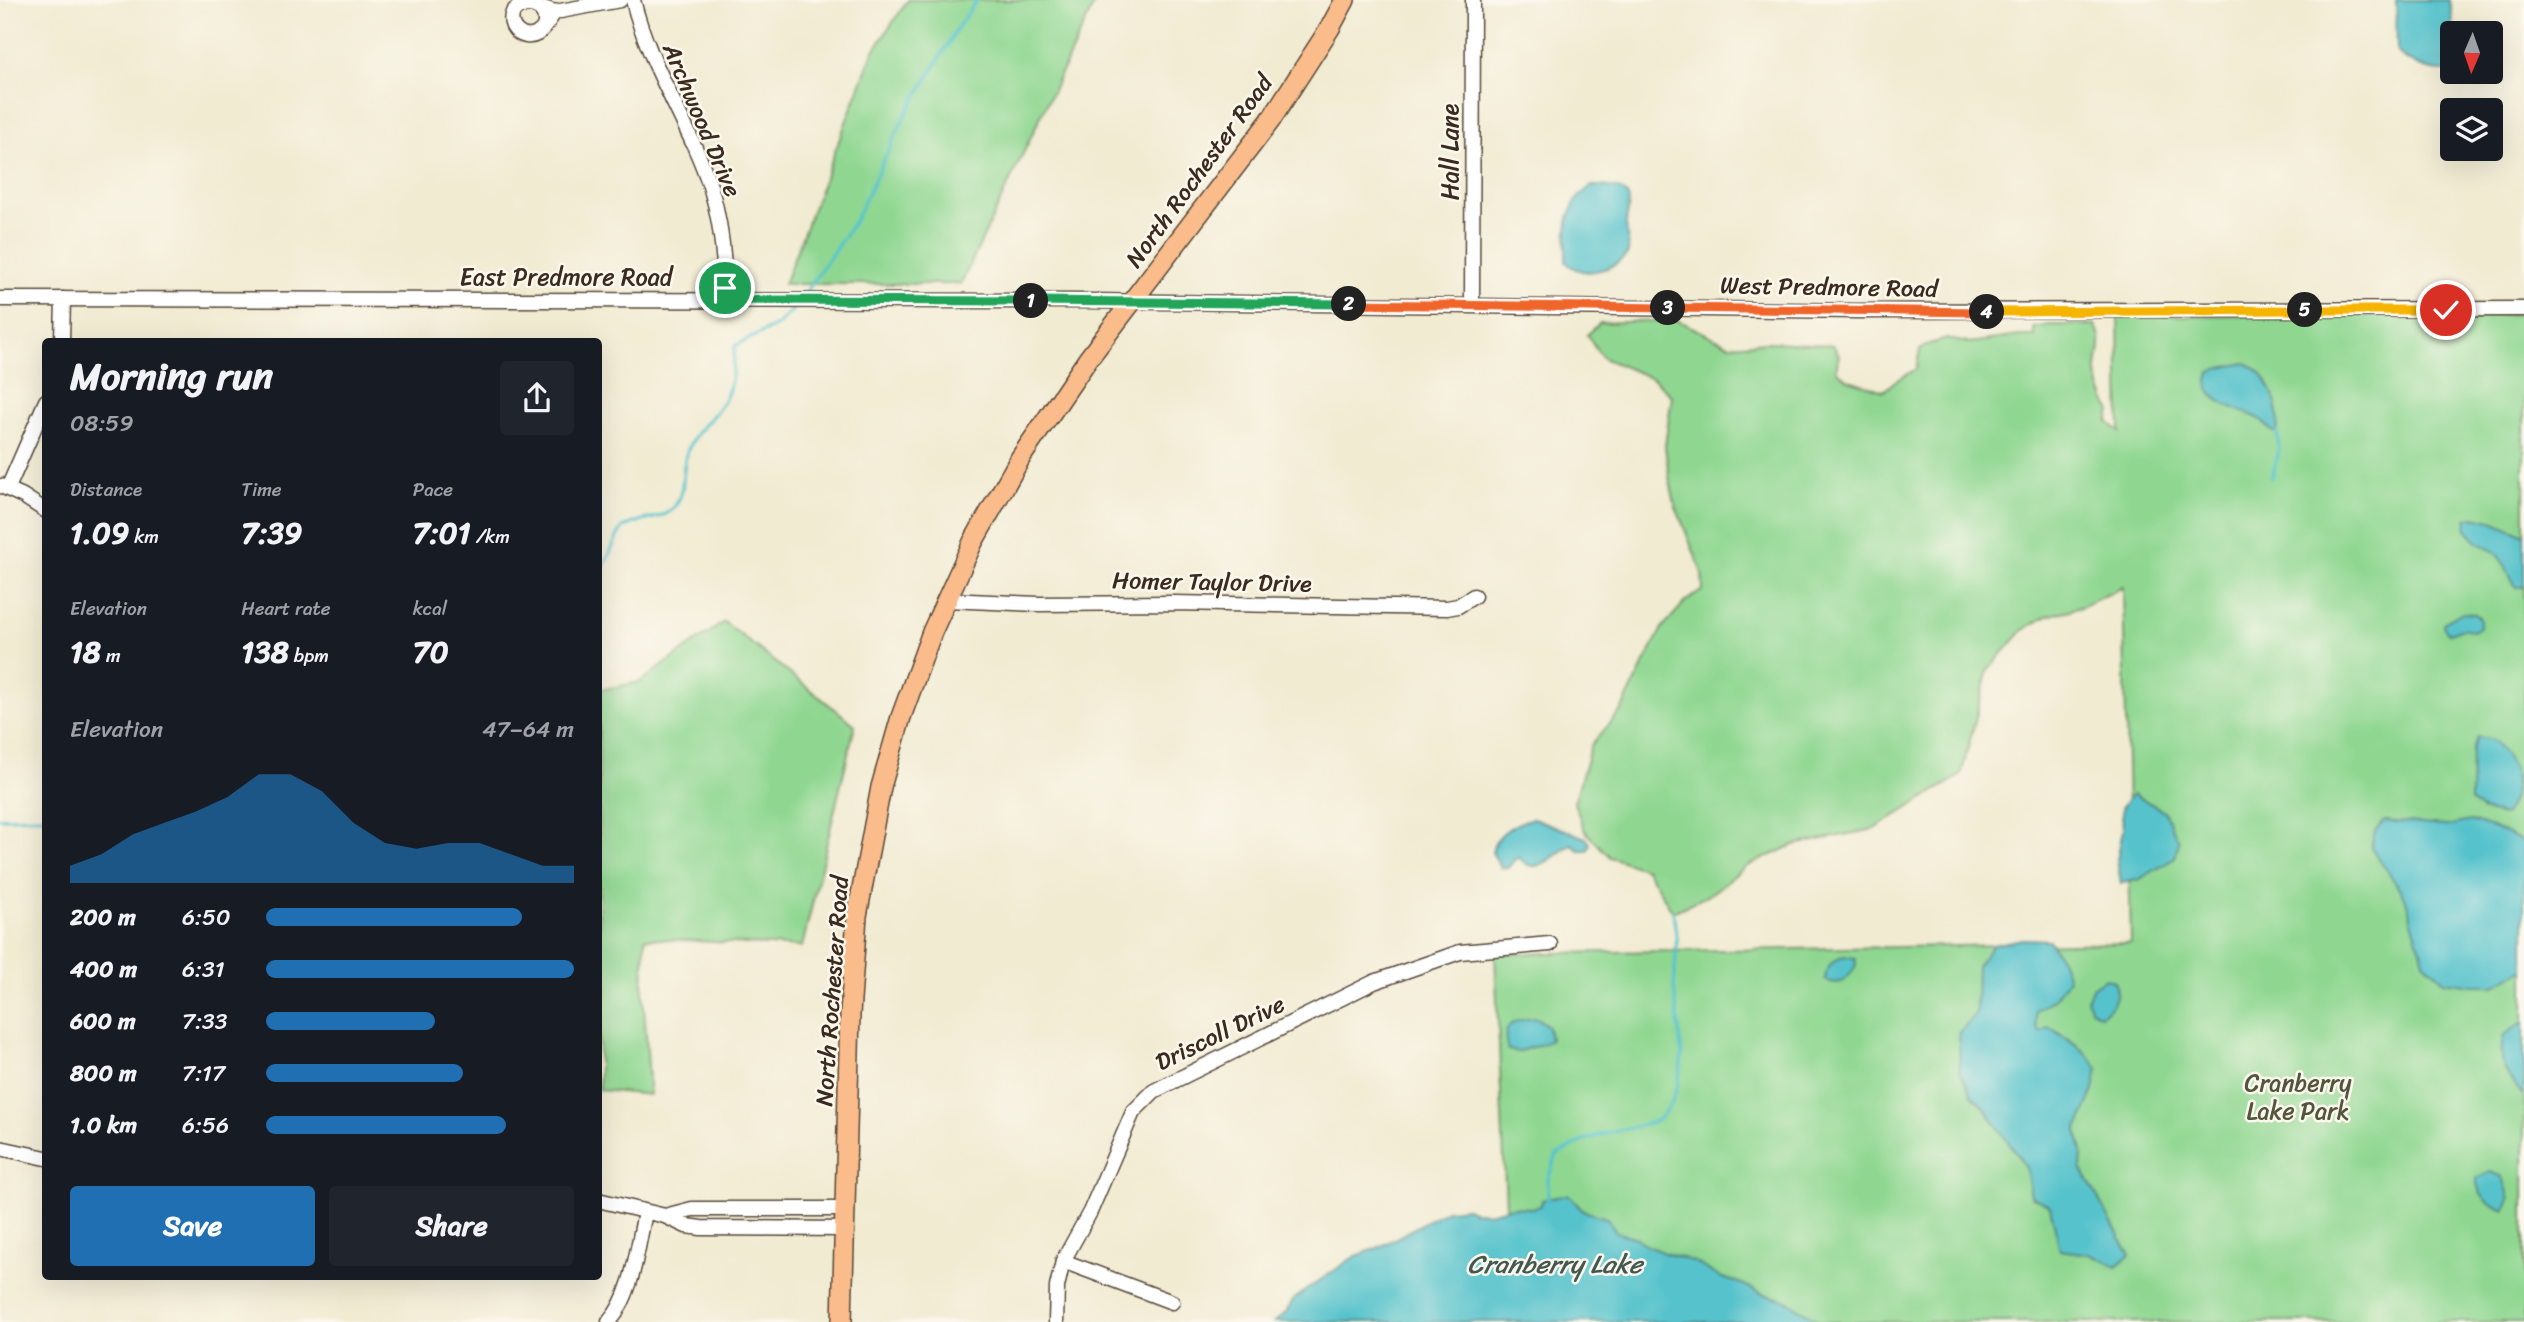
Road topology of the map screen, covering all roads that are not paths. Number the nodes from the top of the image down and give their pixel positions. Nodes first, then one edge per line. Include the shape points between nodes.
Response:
1 (620, 0) edge
2 (633, 0) edge
3 (1345, 0) edge
4 (1473, 0) edge
5 (540, 6) junction
6 (555, 12) junction
7 (544, 27) junction
8 (0, 299) edge
9 (63, 299) junction
10 (725, 300) junction
11 (1133, 302) junction
12 (1472, 305) junction
13 (2524, 309) edge
14 (62, 338) edge
15 (42, 409) edge
16 (4, 487) edge
17 (42, 508) edge
18 (1474, 596) dead end
19 (947, 600) junction
20 (1550, 944) dead end
21 (0, 1148) edge
22 (42, 1157) edge
23 (602, 1201) edge
24 (845, 1209) junction
25 (645, 1213) junction
26 (665, 1216) junction
27 (844, 1229) junction
28 (1063, 1261) junction
29 (1172, 1302) dead end
30 (616, 1319) edge
31 (842, 1322) edge
32 (1056, 1322) edge

1 - 6 street
2 - 10 street, Archwood Drive via 647,47 710,188 723,248
3 - 11 main road, North Rochester Road via 1270,121
4 - 12 street, Hall Lane
5 - 6 street
5 - 7 street
5 - 7 street via 519,4 512,13 512,25 524,36 536,35
6 - 7 street
8 - 9 street, East Predmore Road
9 - 10 street, East Predmore Road
9 - 14 street
10 - 11 street, East Predmore Road
11 - 12 street, West Predmore Road
11 - 19 main road, North Rochester Road via 1021,457 973,542
12 - 13 street, West Predmore Road via 1858,311
15 - 16 street
16 - 17 street
18 - 19 street, Homer Taylor Drive via 1447,608
19 - 24 main road, North Rochester Road via 901,717 866,859 850,1014
20 - 28 street, Driscoll Drive via 1460,952 1374,982 1154,1091 1133,1112 1090,1212
21 - 22 street
23 - 25 street
24 - 26 street via 692,1209
24 - 27 main road, North Rochester Road
25 - 26 street
25 - 30 street
26 - 27 street via 701,1228
27 - 31 main road, North Rochester Road
28 - 29 street
28 - 32 street, Driscoll Drive

